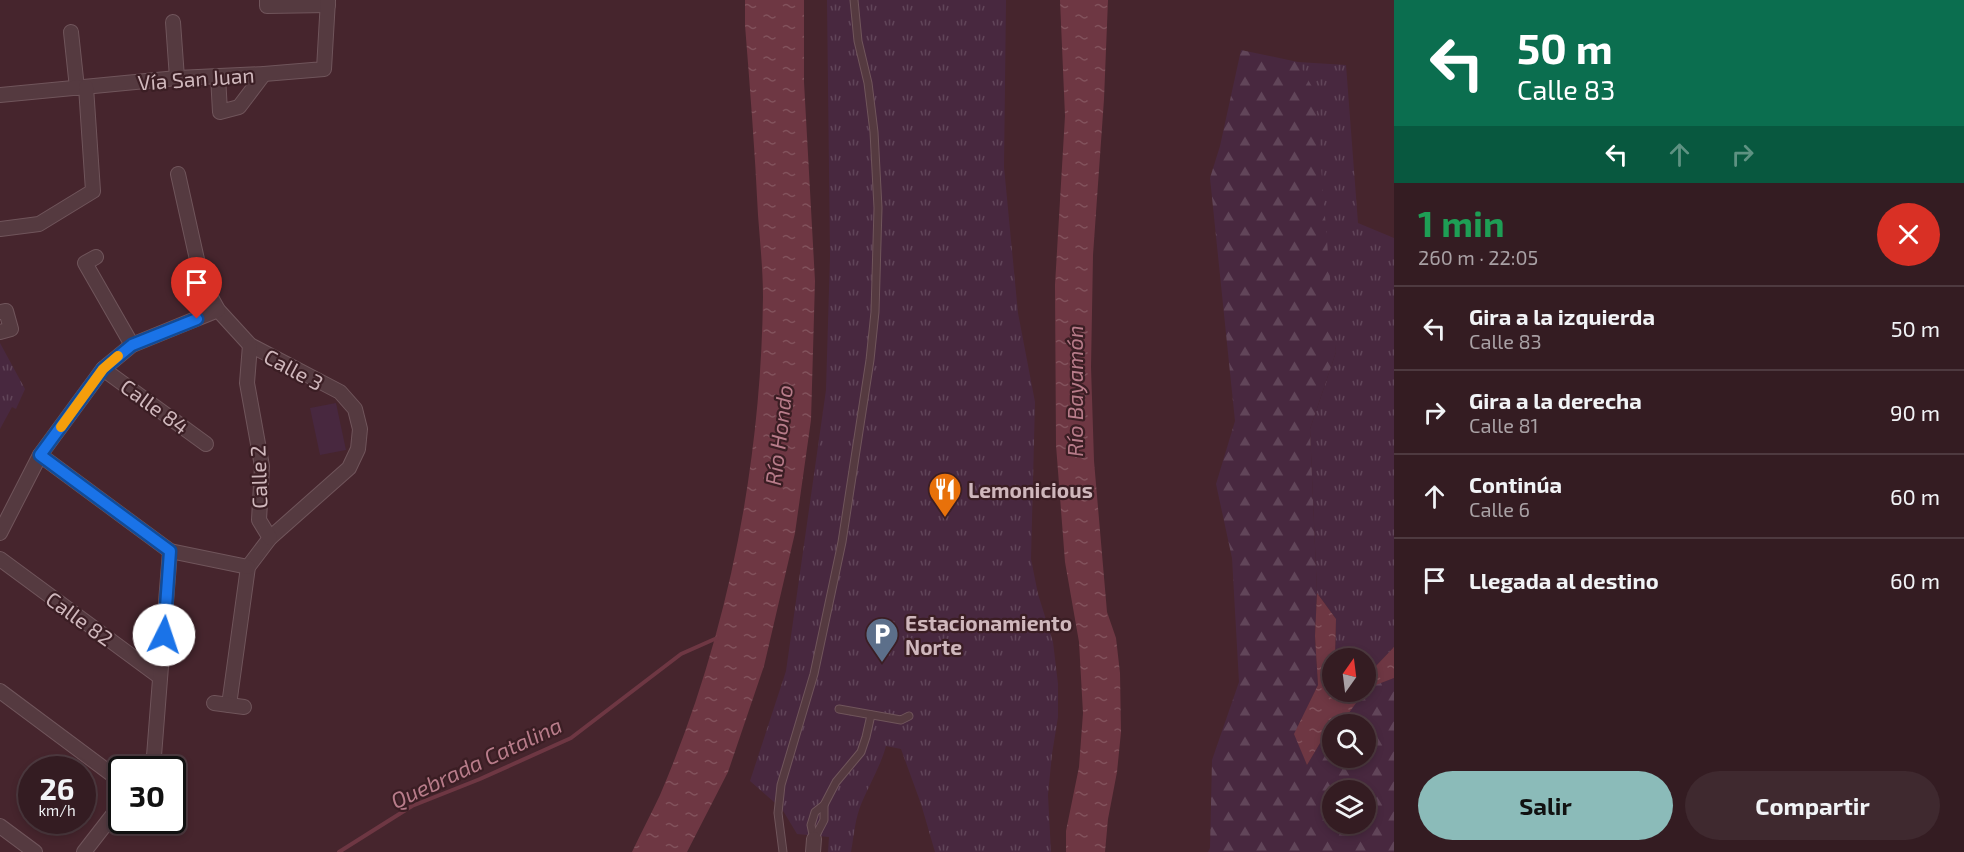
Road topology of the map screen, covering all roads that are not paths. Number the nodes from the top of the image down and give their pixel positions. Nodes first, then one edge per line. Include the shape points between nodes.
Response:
1 (267, 0) edge
2 (854, 0) edge
3 (328, 3) edge
4 (173, 22) dead end
5 (71, 32) dead end
6 (264, 74) junction
7 (218, 76) junction
8 (177, 78) junction
9 (81, 87) junction
10 (0, 95) edge
11 (178, 174) dead end
12 (0, 229) edge
13 (96, 257) dead end
14 (218, 310) junction
15 (0, 312) edge
16 (0, 332) edge
17 (132, 345) junction
18 (250, 345) junction
19 (103, 369) junction
20 (206, 444) dead end
21 (40, 455) junction
22 (0, 533) edge
23 (270, 538) junction
24 (170, 551) junction
25 (0, 559) edge
26 (248, 567) junction
27 (160, 677) junction
28 (0, 691) edge
29 (214, 703) dead end
30 (229, 705) junction
31 (244, 707) dead end
32 (839, 709) dead end
33 (871, 715) junction
34 (909, 716) dead end
35 (154, 756) edge
36 (108, 772) edge
37 (824, 805) junction
38 (108, 821) edge
39 (0, 826) edge
40 (814, 845) edge
41 (35, 852) edge
42 (84, 852) edge
43 (783, 852) edge

1 - 3 street via 267,6
2 - 43 lane via 874,132 878,208 875,312 842,542 814,675 781,785 778,813
3 - 6 street, Vía San Juan via 324,69
4 - 8 street
5 - 9 street
6 - 7 street, Vía San Juan
6 - 7 street via 239,106 220,112
7 - 8 street, Vía San Juan
8 - 9 street, Vía San Juan
9 - 10 street, Vía San Juan
9 - 12 street via 93,191 39,224
11 - 14 street, Calle 3 via 200,273
13 - 17 street via 85,263
14 - 17 street
14 - 18 street, Calle 3
15 - 16 street via 6,311 11,329
17 - 19 street
18 - 23 street, Calle 2 via 247,383 262,466 259,520
18 - 23 street, Calle 3 via 340,392 355,409 360,429 358,449 349,468
19 - 20 street, Calle 84
19 - 21 street
21 - 22 street
21 - 24 street
23 - 26 street, Calle 2
24 - 26 street
24 - 27 street
25 - 27 street, Calle 82
26 - 30 street, Calle 2
27 - 35 street
28 - 36 street
29 - 30 street
30 - 31 street
32 - 33 lane
33 - 34 lane via 901,720
33 - 37 lane via 861,752 836,782
37 - 40 lane via 824,820
37 - 40 lane via 812,818
38 - 42 street
39 - 41 street

